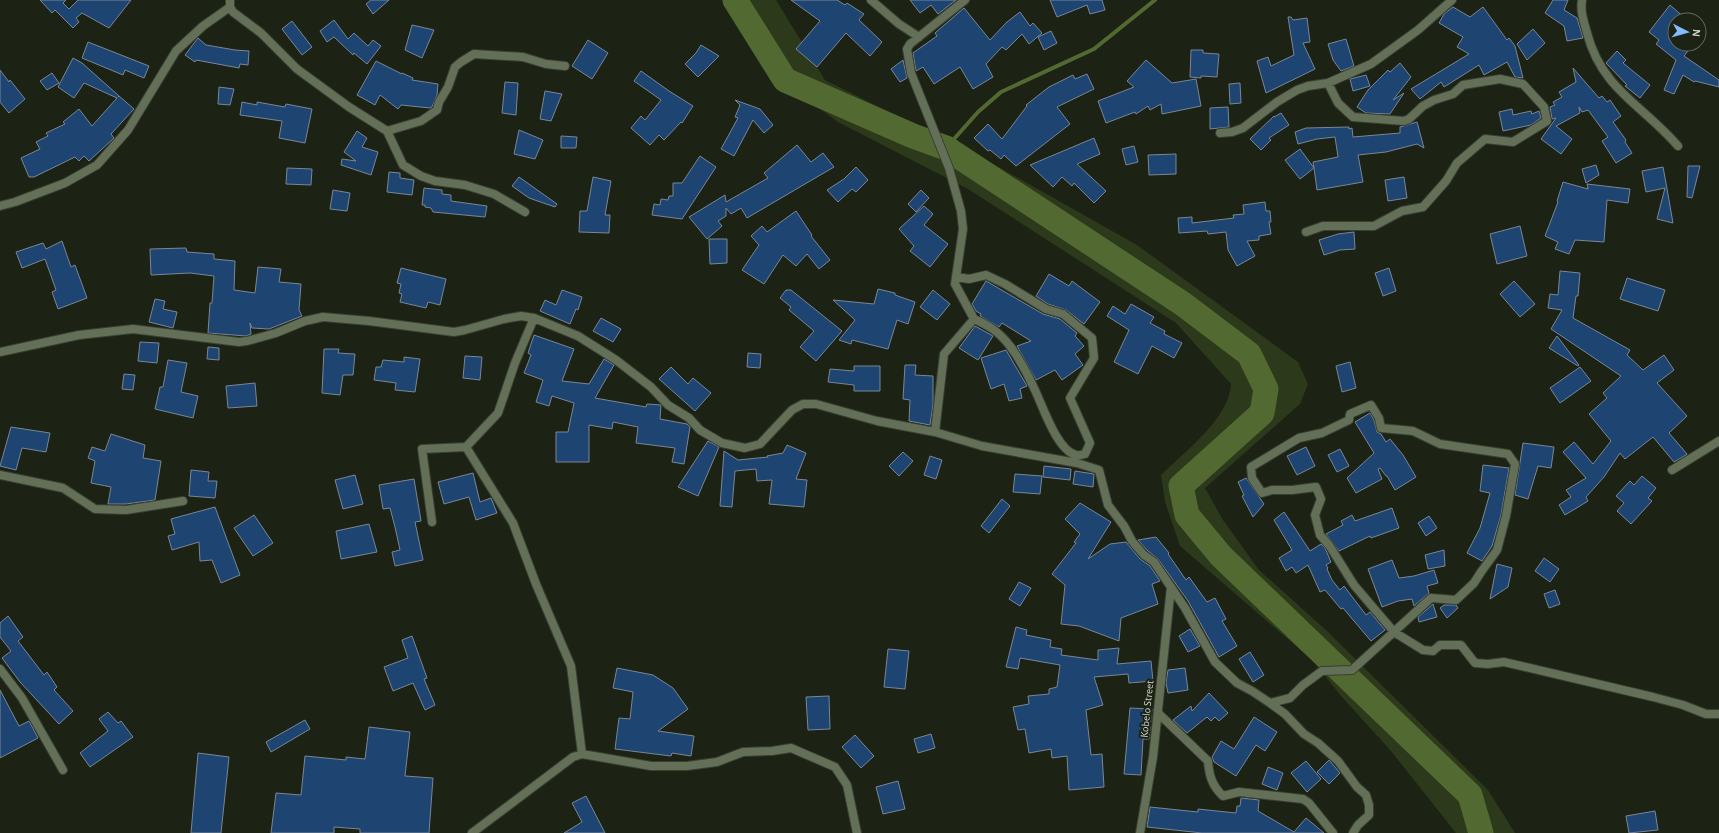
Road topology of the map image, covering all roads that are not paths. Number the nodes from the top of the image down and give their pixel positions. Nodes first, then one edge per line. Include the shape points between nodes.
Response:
1 (870, 0) edge
2 (965, 0) edge
3 (1452, 0) edge
4 (1582, 0) edge
5 (230, 3) edge
6 (919, 37) junction
7 (565, 66) dead end
8 (1328, 83) junction
9 (387, 131) junction
10 (1220, 132) dead end
11 (1678, 146) dead end
12 (0, 206) edge
13 (525, 212) dead end
14 (1306, 232) dead end
15 (956, 277) junction
16 (534, 318) junction
17 (974, 319) junction
18 (0, 352) edge
19 (935, 432) junction
20 (1719, 441) edge
21 (466, 448) junction
22 (1672, 470) dead end
23 (0, 475) edge
24 (184, 501) dead end
25 (432, 522) dead end
26 (1170, 587) junction
27 (1394, 632) junction
28 (0, 669) edge
29 (1270, 703) junction
30 (1158, 713) junction
31 (1719, 714) edge
32 (582, 754) junction
33 (63, 770) dead end
34 (472, 833) edge
35 (856, 833) edge
36 (1140, 833) edge
37 (1333, 833) edge
38 (1353, 833) edge

1 - 6 street
2 - 6 street
3 - 8 street via 1395,48 1371,64
4 - 11 street via 1580,9 1596,60 1614,86 1650,117
5 - 9 street via 233,12 262,33 297,69
5 - 12 street via 176,51 128,130 97,165 65,183
6 - 15 street via 907,49 911,73 949,168 961,211 963,229
7 - 9 street via 546,64 523,57 474,54 455,67 437,110 421,120
8 - 10 street via 1297,90 1243,128 1232,132
8 - 14 street via 1338,103 1353,117 1409,120 1423,106 1453,94 1463,84 1500,79 1523,84 1544,107 1547,121 1513,142 1485,139 1457,163 1446,181 1422,207 1402,211 1374,226 1323,226
9 - 13 street via 403,165 421,176 435,182 483,189
15 - 17 street via 955,284
15 - 17 street via 969,279 986,275 1046,309 1063,314 1092,338 1094,358 1070,398 1090,443 1085,454 1076,455 1064,447 1043,410 1034,386 1010,346 993,328
16 - 18 street via 521,316 454,332 323,317 305,321 262,338 239,342 133,329 79,335
16 - 19 street via 578,336 616,360 651,387 668,405 689,418 700,430 722,443 745,448 760,444 792,410 803,404 816,404 877,421
16 - 21 street via 498,414
17 - 19 street via 944,354
19 - 26 street via 982,446 1077,463 1099,470 1108,505 1132,541 1154,562
20 - 22 street
21 - 25 street via 422,449
21 - 32 street via 513,523 571,666
23 - 24 street via 63,488 95,509 126,510
26 - 29 street via 1185,608 1215,662 1237,683
26 - 30 street, Kobelo Street
27 - 27 street via 1431,598 1456,600 1474,583 1497,550 1515,464 1508,454 1440,444 1413,431 1381,428 1372,405 1350,414 1349,420 1322,433 1288,443 1251,467 1252,478 1262,493 1316,487 1320,499 1315,514 1320,535 1354,585
27 - 29 street via 1352,670 1322,671 1290,698
27 - 31 street via 1423,650 1433,651 1440,645 1461,645 1475,663 1504,662 1653,697 1706,714
28 - 33 street via 22,698
29 - 38 street via 1331,754 1366,795 1369,815
30 - 36 street, Kobelo Street via 1150,781
30 - 37 street via 1208,761 1215,789 1223,796 1239,792 1303,799
32 - 34 street via 574,757
32 - 35 street via 651,766 687,766 717,762 743,752 791,748 835,767 847,785

